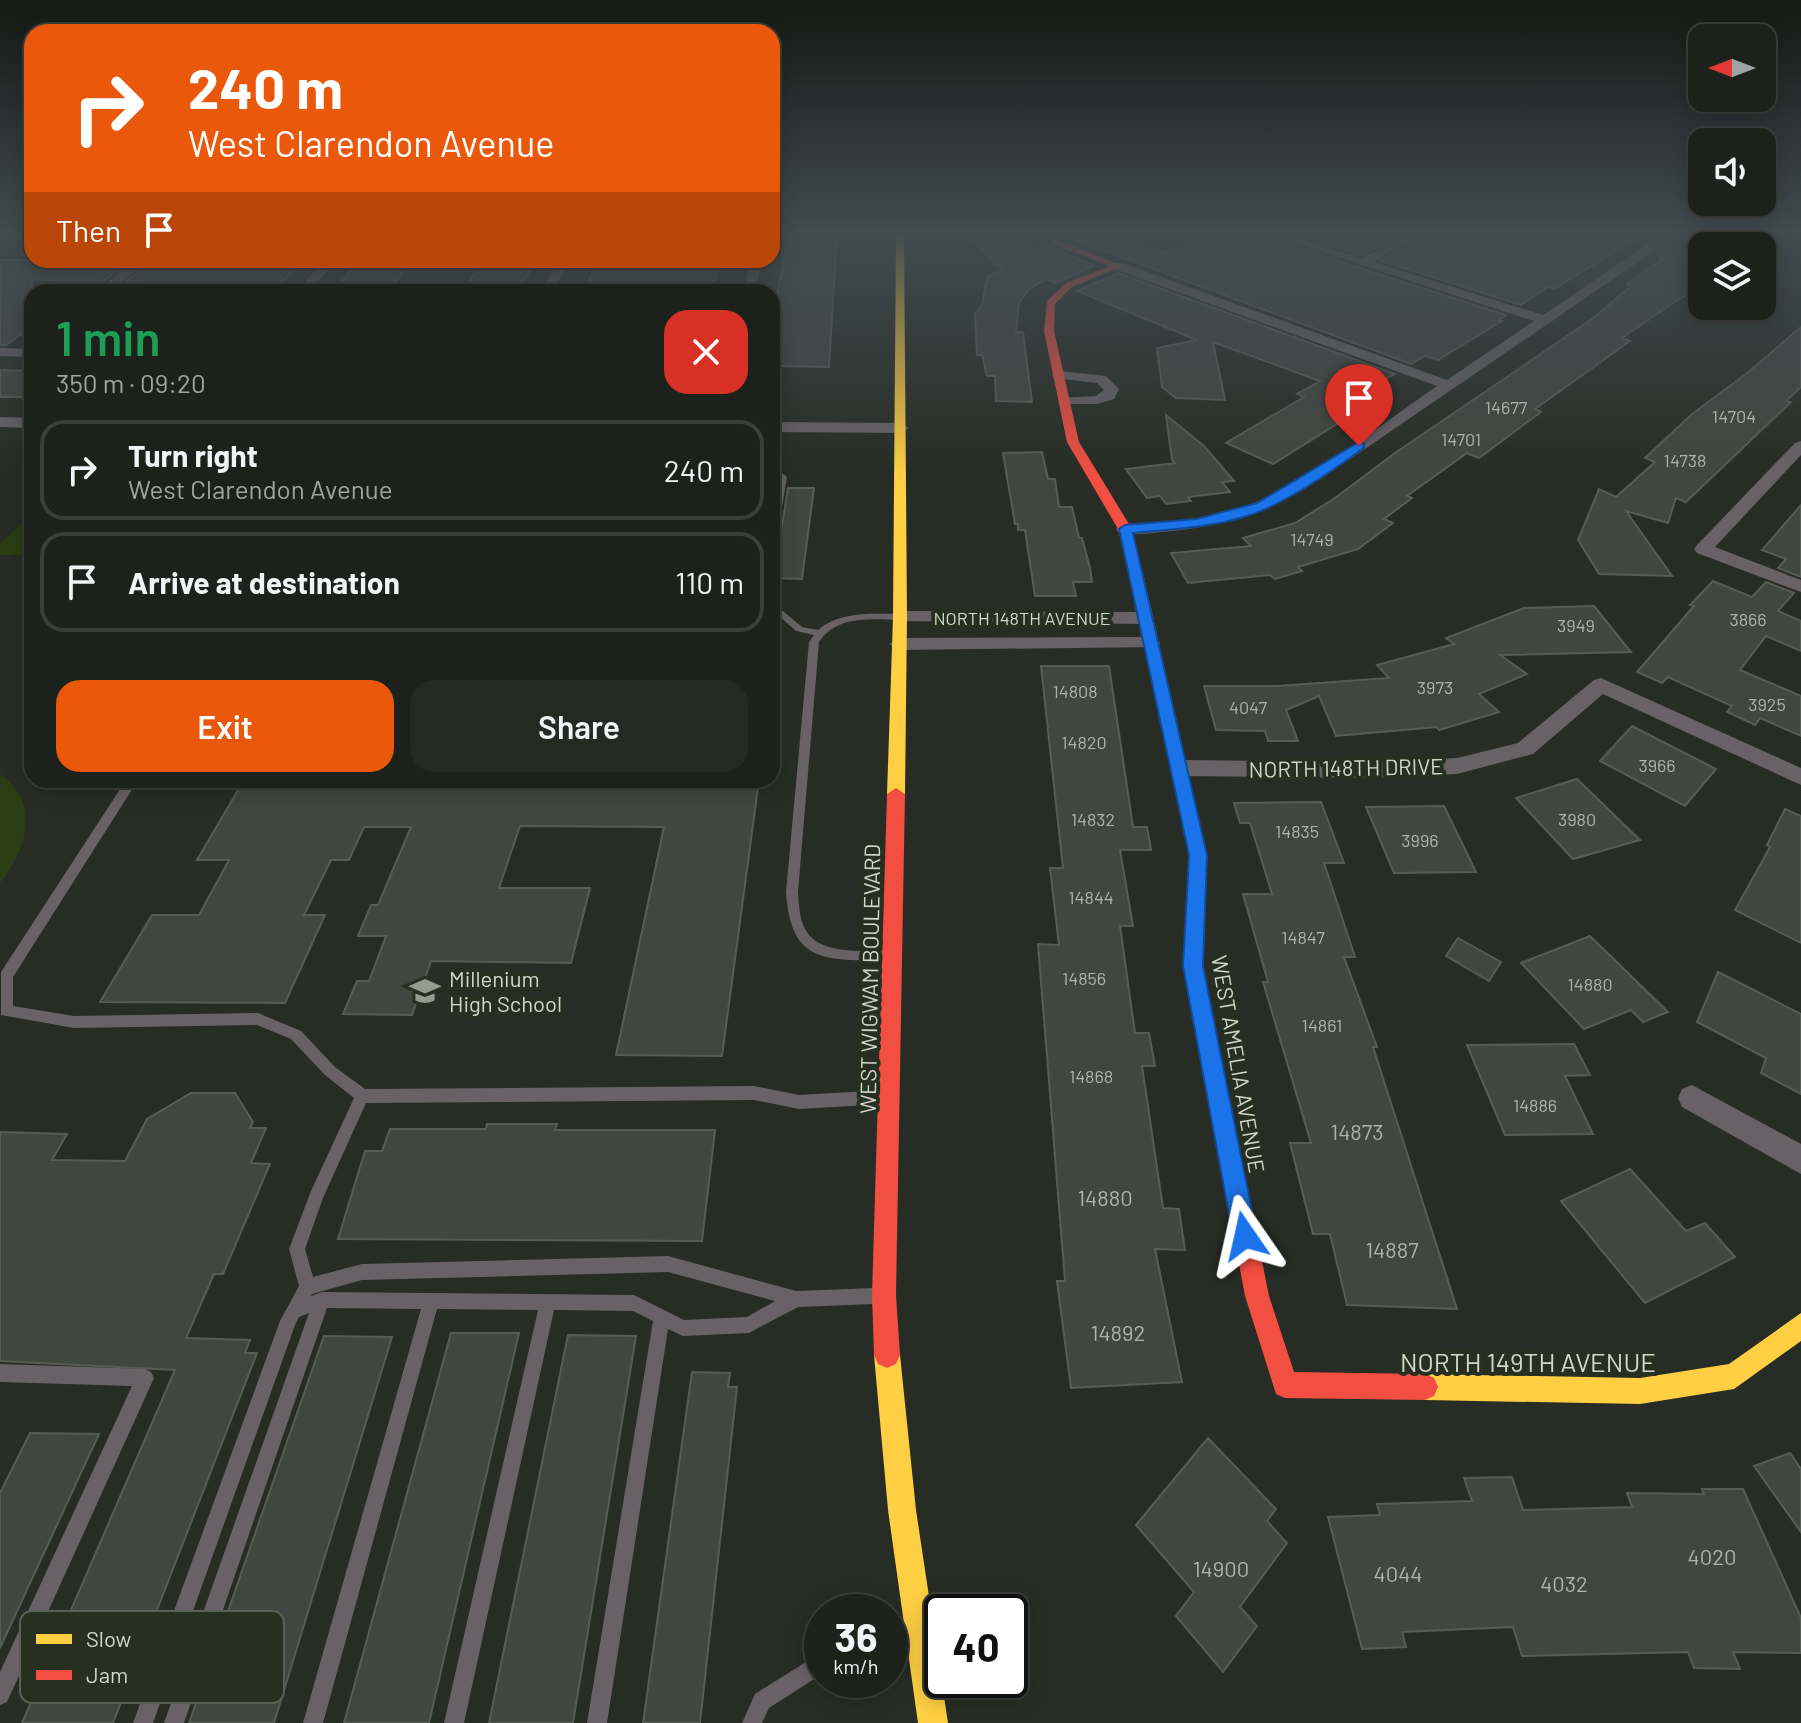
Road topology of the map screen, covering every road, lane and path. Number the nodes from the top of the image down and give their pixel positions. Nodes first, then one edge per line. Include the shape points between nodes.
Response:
1 (900, 313) edge
2 (1050, 313) edge
3 (1249, 313) edge
4 (1523, 313) edge
5 (1554, 313) edge
6 (1544, 320) junction
7 (24, 351) edge
8 (0, 352) edge
9 (1059, 375) junction
10 (1448, 385) junction
11 (1064, 401) junction
12 (0, 422) edge
13 (24, 423) edge
14 (780, 427) edge
15 (901, 434) junction
16 (0, 435) edge
17 (24, 435) edge
18 (780, 440) edge
19 (1801, 446) edge
20 (780, 475) edge
21 (780, 495) edge
22 (1125, 529) junction
23 (1801, 586) edge
24 (780, 612) edge
25 (900, 617) junction
26 (1144, 618) junction
27 (819, 633) junction
28 (1150, 643) junction
29 (899, 644) junction
30 (1181, 768) junction
31 (1801, 777) edge
32 (127, 788) edge
33 (894, 956) junction
34 (3, 1008) edge
35 (362, 1096) junction
36 (891, 1097) junction
37 (1692, 1098) dead end
38 (1801, 1160) edge
39 (307, 1287) junction
40 (884, 1295) junction
41 (796, 1299) junction
42 (322, 1300) junction
43 (431, 1302) junction
44 (548, 1302) junction
45 (293, 1311) junction
46 (662, 1317) junction
47 (1801, 1325) edge
48 (0, 1373) edge
49 (1285, 1385) joint
50 (38, 1611) edge
51 (184, 1611) edge
52 (213, 1611) edge
53 (20, 1651) edge
54 (804, 1674) edge
55 (0, 1695) edge
56 (150, 1703) edge
57 (181, 1703) edge
58 (143, 1723) edge
59 (174, 1723) edge
60 (313, 1723) edge
61 (454, 1723) edge
62 (597, 1723) edge
63 (752, 1723) edge
64 (933, 1723) edge

1 - 15 street, WEST WIGWAM BOULEVARD
2 - 9 street, WEST AMELIA AVENUE
3 - 10 street
4 - 6 street
5 - 6 street
6 - 10 street
7 - 8 street
9 - 11 street, WEST AMELIA AVENUE
9 - 11 street via 1101,379 1112,389 1097,400
10 - 22 street via 1315,476 1261,506 1174,527
11 - 22 street, WEST AMELIA AVENUE via 1073,442
12 - 13 street
14 - 15 street
15 - 18 street
15 - 25 street, WEST WIGWAM BOULEVARD
16 - 17 street
19 - 23 street via 1703,549
20 - 21 lane
22 - 26 street, WEST AMELIA AVENUE
24 - 27 lane via 799,629
25 - 26 street, NORTH 148TH AVENUE
25 - 27 lane via 852,618
25 - 29 street, WEST WIGWAM BOULEVARD
26 - 28 street, WEST AMELIA AVENUE
27 - 33 lane via 814,642 792,919 820,952
28 - 29 street, NORTH 148TH AVENUE
28 - 30 street, WEST AMELIA AVENUE
29 - 33 street, WEST WIGWAM BOULEVARD
30 - 31 street, NORTH 148TH DRIVE via 1457,766 1525,749 1601,685
30 - 49 street, WEST AMELIA AVENUE via 1198,855 1193,966 1257,1296
32 - 34 lane via 6,976
33 - 36 street, WEST WIGWAM BOULEVARD
34 - 35 lane via 74,1022 258,1019 296,1035
35 - 36 lane via 754,1093 799,1102
35 - 39 lane via 297,1249
36 - 40 street, WEST WIGWAM BOULEVARD
37 - 38 street
39 - 41 lane via 362,1272 668,1264
39 - 45 lane
40 - 41 lane
40 - 64 street, WEST WIGWAM BOULEVARD via 911,1637
41 - 46 lane via 749,1325 683,1328
42 - 43 lane
42 - 45 lane
42 - 52 lane
43 - 44 lane
43 - 60 lane
44 - 46 lane via 634,1303
44 - 61 lane
45 - 51 lane
46 - 62 lane
47 - 49 street, NORTH 149TH AVENUE via 1734,1376 1640,1391
48 - 50 lane via 145,1378
53 - 55 lane
54 - 63 lane via 762,1701
56 - 58 lane
57 - 59 lane

